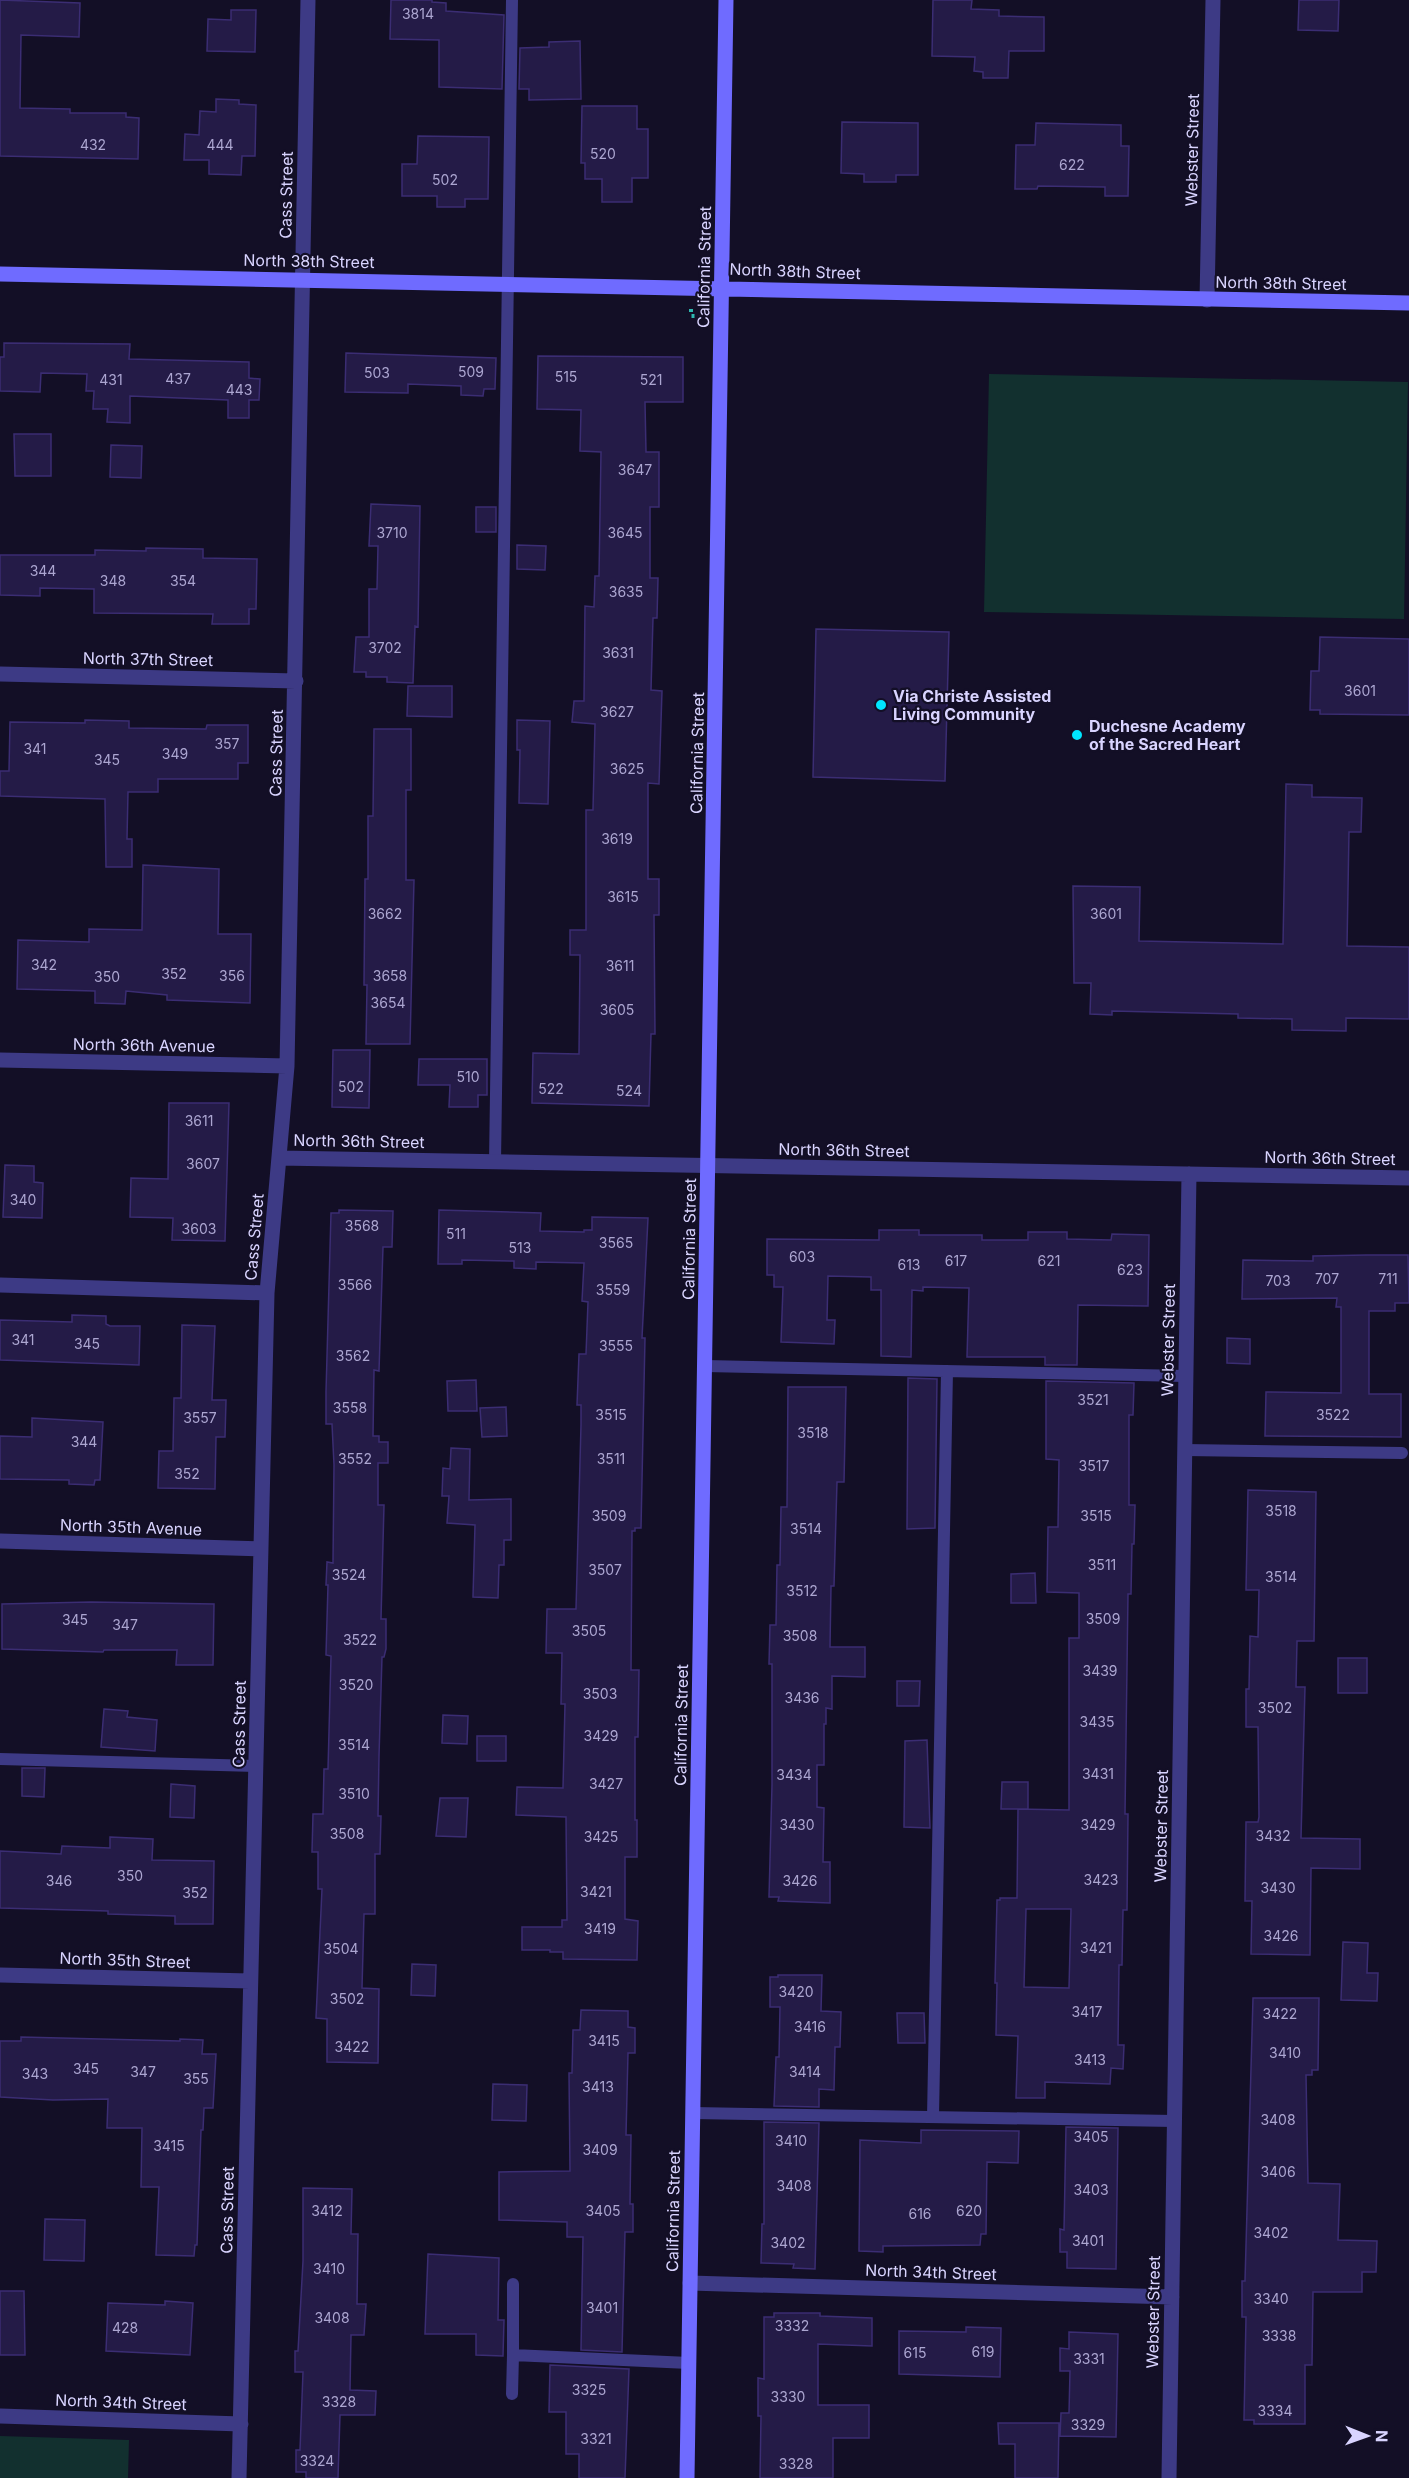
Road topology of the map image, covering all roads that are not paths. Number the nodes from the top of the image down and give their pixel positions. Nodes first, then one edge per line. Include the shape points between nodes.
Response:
1 (308, 0) edge
2 (512, 0) edge
3 (726, 0) edge
4 (1213, 0) edge
5 (0, 274) edge
6 (302, 279) junction
7 (508, 283) junction
8 (722, 288) junction
9 (1207, 300) junction
10 (1409, 303) edge
11 (0, 674) edge
12 (296, 681) junction
13 (0, 1060) edge
14 (287, 1066) junction
15 (279, 1158) junction
16 (495, 1162) junction
17 (708, 1166) junction
18 (1189, 1174) junction
19 (1409, 1178) edge
20 (0, 1285) edge
21 (267, 1293) junction
22 (705, 1366) junction
23 (947, 1371) junction
24 (1186, 1376) junction
25 (1185, 1450) junction
26 (1402, 1453) dead end
27 (0, 1541) edge
28 (261, 1549) junction
29 (0, 1759) edge
30 (256, 1766) junction
31 (0, 1975) edge
32 (250, 1981) junction
33 (693, 2114) junction
34 (933, 2117) junction
35 (1174, 2121) junction
36 (690, 2283) junction
37 (513, 2284) dead end
38 (1172, 2297) junction
39 (513, 2355) junction
40 (689, 2363) junction
41 (512, 2394) dead end
42 (0, 2416) edge
43 (241, 2424) junction
44 (239, 2478) edge
45 (687, 2478) edge
46 (1169, 2478) edge

1 - 6 street, Cass Street
2 - 7 lane
3 - 8 street, California Street
4 - 9 street, Webster Street
5 - 6 street, North 38th Street
6 - 7 street, North 38th Street
6 - 12 street, Cass Street
7 - 8 street, North 38th Street
7 - 16 lane
8 - 9 street, North 38th Street
8 - 17 street, California Street
9 - 10 street, North 38th Street
11 - 12 street, North 37th Street
12 - 14 street, Cass Street
13 - 14 street, North 36th Avenue
14 - 15 street, Cass Street
15 - 16 street, North 36th Street
15 - 21 street, Cass Street
16 - 17 street, North 36th Street
17 - 18 street, North 36th Street
17 - 22 street, California Street
18 - 19 street, North 36th Street
18 - 24 street, Webster Street
20 - 21 street
21 - 28 street, Cass Street
22 - 23 lane
22 - 33 street, California Street
23 - 24 lane
23 - 34 lane
24 - 25 street, Webster Street
25 - 26 lane
25 - 35 street, Webster Street
27 - 28 street, North 35th Avenue
28 - 30 street, Cass Street
29 - 30 lane
30 - 32 street, Cass Street
31 - 32 street, North 35th Street
32 - 43 street, Cass Street
33 - 34 lane
33 - 36 street, California Street
34 - 35 lane
35 - 38 street, Webster Street
36 - 38 street, North 34th Street
36 - 40 street, California Street
37 - 39 lane
38 - 46 street, Webster Street
39 - 40 lane
39 - 41 lane
40 - 45 street, California Street
42 - 43 street, North 34th Street
43 - 44 street, Cass Street

